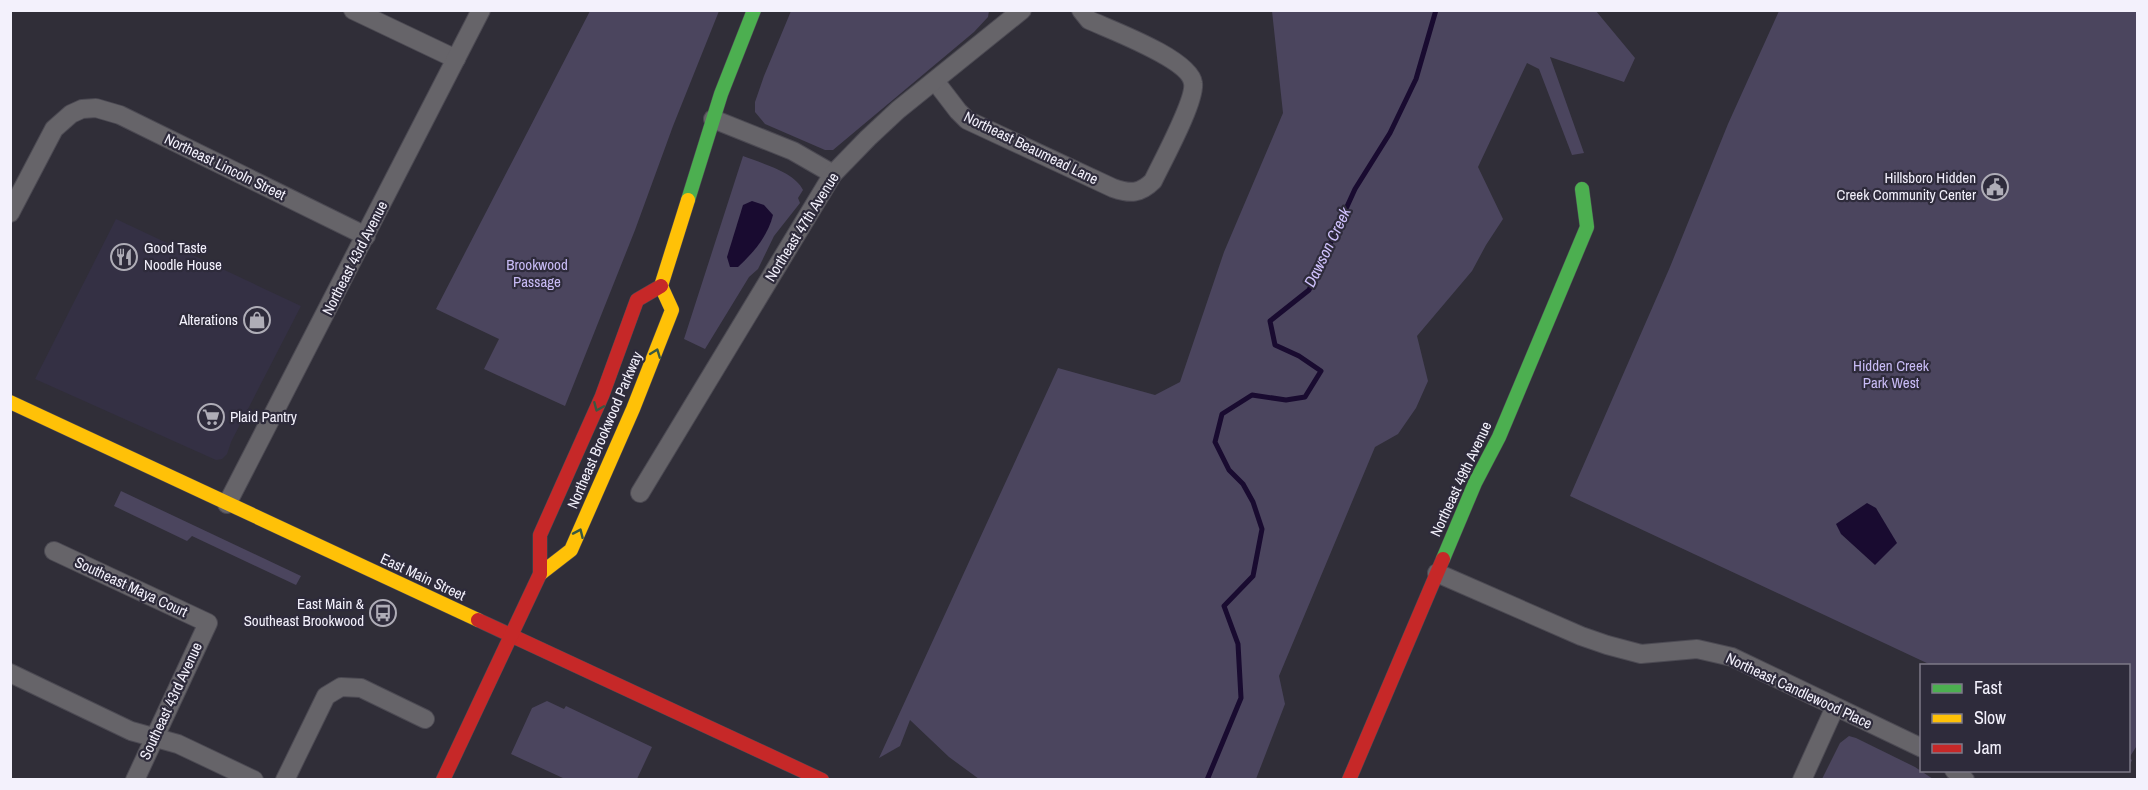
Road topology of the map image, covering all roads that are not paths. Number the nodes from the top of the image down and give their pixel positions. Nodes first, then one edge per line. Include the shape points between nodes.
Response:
1 (353, 10) edge
2 (481, 10) edge
3 (754, 10) edge
4 (1022, 10) edge
5 (1081, 10) edge
6 (456, 59) junction
7 (935, 81) junction
8 (713, 119) junction
9 (834, 174) junction
10 (1582, 189) dead end
11 (10, 213) edge
12 (366, 236) junction
13 (661, 286) junction
14 (10, 402) edge
15 (639, 492) dead end
16 (228, 504) junction
17 (54, 551) dead end
18 (1437, 573) junction
19 (540, 574) junction
20 (208, 623) joint
21 (511, 635) junction
22 (10, 673) edge
23 (1835, 707) junction
24 (425, 719) dead end
25 (155, 737) junction
26 (1920, 747) edge
27 (135, 780) edge
28 (254, 780) edge
29 (285, 780) edge
30 (443, 780) edge
31 (822, 780) edge
32 (1350, 780) edge
33 (1802, 780) edge

1 - 6 street
2 - 6 street, Northeast 43rd Avenue
3 - 8 main road
4 - 7 street, Northeast 47th Avenue
5 - 7 street, Northeast Beaumead Lane via 1089,20 1176,60 1193,83 1191,99 1153,181 1145,190 1124,192 1113,188 967,120
6 - 12 street, Northeast 43rd Avenue
7 - 9 street, Northeast 47th Avenue via 868,138
8 - 9 street via 793,151
8 - 13 main road
9 - 15 street, Northeast 47th Avenue
10 - 18 main road, Northeast 49th Avenue via 1587,227
11 - 12 street, Northeast Lincoln Street via 54,129 71,114 96,108 120,115
12 - 16 street, Northeast 43rd Avenue
13 -> 19 main road, Northeast Brookwood Parkway via 637,300 602,396 540,535
19 -> 13 main road, Northeast Brookwood Parkway via 571,550 637,399 672,310
14 - 16 main road, East Main Street
16 - 21 main road, East Main Street
17 - 20 street, Southeast Maya Court
18 - 23 street, Northeast Candlewood Place via 1607,645 1641,654 1697,649 1732,657
18 - 32 main road, Northeast 49th Avenue
19 - 21 main road, Northeast Brookwood Parkway
20 - 25 street, Southeast 43rd Avenue
21 - 30 main road, Northeast Brookwood Parkway
21 - 31 main road, East Main Street
22 - 25 street via 131,731
23 - 26 street, Northeast Candlewood Place
23 - 33 street
24 - 29 street via 361,688 341,687 326,696
25 - 27 street, Southeast 43rd Avenue
25 - 28 street

